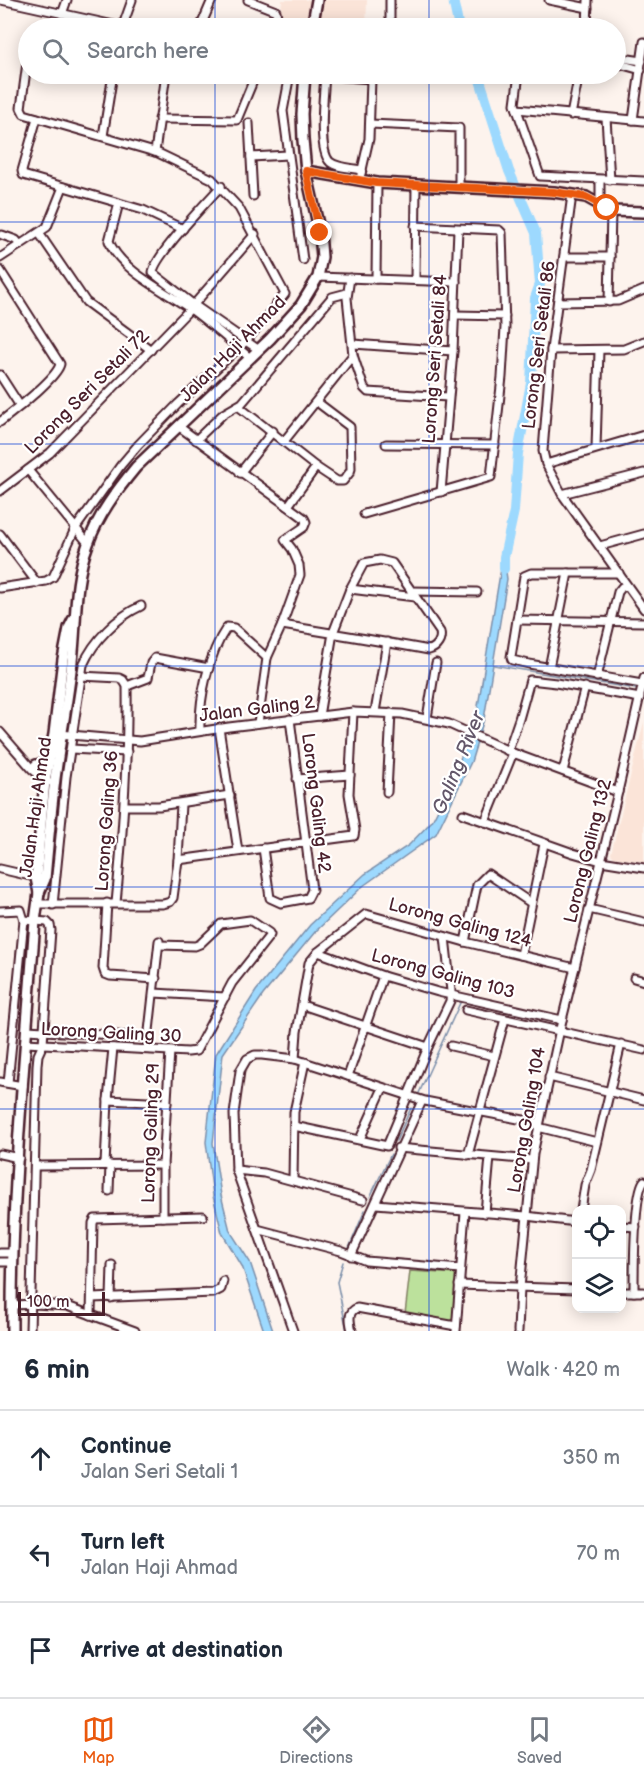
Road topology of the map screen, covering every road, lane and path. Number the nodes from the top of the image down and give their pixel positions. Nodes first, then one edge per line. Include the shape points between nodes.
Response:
1 (2, 0) edge
2 (67, 0) edge
3 (132, 0) edge
4 (212, 0) edge
5 (248, 0) edge
6 (317, 0) edge
7 (390, 0) edge
8 (549, 0) edge
9 (261, 2) edge
10 (588, 4) edge
11 (62, 14) junction
12 (79, 18) edge
13 (126, 18) edge
14 (204, 18) edge
15 (276, 18) edge
16 (314, 18) edge
17 (390, 18) edge
18 (644, 42) edge
19 (626, 59) edge
20 (642, 61) junction
21 (626, 66) edge
22 (641, 70) junction
23 (24, 84) edge
24 (111, 84) edge
25 (164, 84) edge
26 (252, 84) edge
27 (288, 84) edge
28 (305, 84) edge
29 (324, 84) edge
30 (371, 84) edge
31 (517, 84) edge
32 (577, 84) edge
33 (517, 109) junction
34 (571, 115) junction
35 (37, 118) junction
36 (606, 118) junction
37 (159, 119) junction
38 (633, 120) junction
39 (644, 121) edge
40 (249, 123) dead end
41 (370, 124) junction
42 (103, 136) junction
43 (154, 152) junction
44 (288, 155) junction
45 (251, 157) junction
46 (362, 170) junction
47 (306, 171) junction
48 (359, 180) junction
49 (600, 180) junction
50 (610, 180) junction
51 (644, 181) edge
52 (376, 183) junction
53 (416, 185) junction
54 (221, 186) junction
55 (63, 187) junction
56 (459, 187) junction
57 (572, 195) junction
58 (253, 196) dead end
59 (119, 203) junction
60 (600, 203) junction
61 (611, 211) junction
62 (644, 212) edge
63 (415, 226) junction
64 (183, 229) junction
65 (458, 229) junction
66 (39, 233) junction
67 (255, 234) junction
68 (2, 235) dead end
69 (20, 245) junction
70 (564, 257) junction
71 (610, 257) junction
72 (0, 258) edge
73 (303, 260) dead end
74 (0, 270) edge
75 (318, 277) junction
76 (350, 278) junction
77 (376, 279) junction
78 (415, 280) junction
79 (456, 282) junction
80 (644, 290) edge
81 (347, 293) junction
82 (558, 302) junction
83 (609, 302) junction
84 (192, 307) junction
85 (455, 315) junction
86 (506, 316) junction
87 (246, 340) junction
88 (644, 341) edge
89 (353, 345) junction
90 (238, 348) junction
91 (151, 350) junction
92 (259, 350) junction
93 (551, 350) junction
94 (599, 350) junction
95 (453, 351) junction
96 (353, 355) junction
97 (250, 358) junction
98 (0, 375) edge
99 (448, 396) junction
100 (317, 402) junction
101 (238, 405) junction
102 (20, 406) junction
103 (0, 422) edge
104 (178, 426) junction
105 (273, 431) junction
106 (644, 435) edge
107 (196, 440) junction
108 (285, 440) junction
109 (386, 444) dead end
110 (444, 445) junction
111 (495, 445) junction
112 (596, 448) junction
113 (546, 464) junction
114 (316, 466) junction
115 (28, 470) junction
116 (240, 473) junction
117 (644, 473) edge
118 (0, 491) edge
119 (441, 492) junction
120 (562, 494) junction
121 (288, 506) junction
122 (364, 514) dead end
123 (75, 529) junction
124 (0, 534) edge
125 (644, 534) edge
126 (7, 543) junction
127 (88, 543) junction
128 (600, 546) junction
129 (0, 549) edge
130 (568, 573) junction
131 (619, 573) junction
132 (37, 583) junction
133 (627, 586) junction
134 (0, 588) edge
135 (351, 589) junction
136 (477, 592) dead end
137 (413, 594) junction
138 (141, 606) dead end
139 (644, 609) edge
140 (517, 620) junction
141 (558, 622) junction
142 (611, 622) junction
143 (644, 622) edge
144 (282, 625) junction
145 (333, 633) junction
146 (387, 642) junction
147 (267, 658) junction
148 (436, 663) dead end
149 (209, 668) junction
150 (549, 668) junction
151 (81, 676) junction
152 (597, 677) junction
153 (643, 681) edge
154 (127, 686) junction
155 (585, 687) junction
156 (640, 698) junction
157 (353, 712) junction
158 (375, 712) junction
159 (391, 713) junction
160 (320, 716) junction
161 (640, 716) edge
162 (428, 718) junction
163 (290, 719) junction
164 (258, 723) junction
165 (219, 728) junction
166 (200, 731) junction
167 (0, 732) edge
168 (63, 735) junction
169 (128, 741) junction
170 (70, 749) junction
171 (127, 752) junction
172 (510, 752) junction
173 (49, 762) junction
174 (32, 764) junction
175 (563, 771) junction
176 (350, 775) junction
177 (51, 779) junction
178 (297, 779) junction
179 (387, 792) dead end
180 (618, 792) junction
181 (230, 795) junction
182 (181, 804) junction
183 (125, 806) junction
184 (463, 814) dead end
185 (485, 822) junction
186 (306, 842) junction
187 (544, 844) junction
188 (263, 848) junction
189 (238, 851) junction
190 (178, 860) junction
191 (601, 861) junction
192 (644, 868) edge
193 (0, 869) edge
194 (40, 878) junction
195 (107, 903) junction
196 (116, 903) junction
197 (531, 903) junction
198 (38, 904) junction
199 (53, 905) junction
200 (589, 909) junction
201 (0, 910) edge
202 (24, 920) junction
203 (35, 921) junction
204 (644, 922) edge
205 (445, 937) junction
206 (465, 942) junction
207 (318, 952) junction
208 (521, 955) junction
209 (575, 968) junction
210 (383, 976) junction
211 (634, 978) dead end
212 (156, 979) junction
213 (644, 981) edge
214 (154, 993) junction
215 (451, 996) junction
216 (225, 998) junction
217 (302, 1005) junction
218 (466, 1010) dead end
219 (505, 1018) junction
220 (562, 1020) junction
221 (365, 1026) junction
222 (27, 1030) junction
223 (560, 1030) junction
224 (44, 1031) junction
225 (149, 1037) junction
226 (26, 1043) junction
227 (43, 1044) junction
228 (621, 1044) junction
229 (451, 1046) dead end
230 (428, 1047) junction
231 (113, 1048) junction
232 (147, 1049) junction
233 (644, 1050) edge
234 (170, 1051) junction
235 (494, 1056) junction
236 (295, 1059) junction
237 (305, 1062) junction
238 (348, 1076) junction
239 (549, 1077) junction
240 (0, 1082) edge
241 (8, 1083) junction
242 (23, 1086) junction
243 (383, 1088) junction
244 (609, 1091) junction
245 (408, 1097) junction
246 (108, 1100) junction
247 (644, 1100) edge
248 (422, 1101) junction
249 (167, 1103) junction
250 (479, 1112) junction
251 (538, 1125) junction
252 (294, 1126) junction
253 (360, 1139) junction
254 (597, 1142) junction
255 (399, 1148) junction
256 (0, 1154) edge
257 (468, 1155) junction
258 (490, 1157) junction
259 (19, 1158) junction
260 (532, 1160) junction
261 (107, 1165) junction
262 (163, 1165) junction
263 (36, 1166) junction
264 (236, 1170) junction
265 (293, 1180) junction
266 (644, 1181) edge
267 (109, 1191) dead end
268 (363, 1200) dead end
269 (376, 1204) junction
270 (582, 1205) edge
271 (465, 1212) junction
272 (485, 1213) junction
273 (203, 1215) dead end
274 (526, 1216) junction
275 (163, 1217) junction
276 (572, 1222) edge
277 (626, 1226) edge
278 (636, 1227) junction
279 (256, 1229) junction
280 (0, 1252) edge
281 (351, 1256) junction
282 (13, 1258) junction
283 (0, 1262) edge
284 (112, 1265) dead end
285 (460, 1269) junction
286 (223, 1281) dead end
287 (459, 1285) junction
288 (520, 1288) junction
289 (572, 1290) edge
290 (626, 1292) edge
291 (633, 1292) junction
292 (644, 1292) edge
293 (92, 1298) junction
294 (111, 1298) junction
295 (32, 1304) junction
296 (13, 1305) junction
297 (91, 1315) junction
298 (456, 1328) edge
299 (12, 1331) edge
300 (30, 1331) edge
301 (135, 1331) edge
302 (292, 1331) edge
303 (352, 1331) edge
304 (519, 1331) edge

1 - 11 street
2 - 11 street
3 - 13 street
4 - 14 street
5 - 9 street
6 - 16 street
7 - 17 street
8 - 10 street
9 - 15 street via 274,10
11 - 12 street
18 - 20 street
19 - 20 street
20 - 22 street
21 - 22 street
22 - 38 street
23 - 35 street via 21,108 24,114
24 - 42 street
25 - 37 street
26 - 37 street via 237,120
27 - 44 street via 283,111
28 - 47 street, Jalan Haji Ahmad via 302,114
29 - 46 street via 322,110 327,159
30 - 41 street
31 - 33 street
32 - 34 street
33 - 34 street
33 - 49 street via 540,176
34 - 36 street
35 - 42 street
35 - 55 street via 22,173
36 - 38 street
36 - 50 street
37 - 43 street
38 - 39 street
40 - 45 street
41 - 46 street
41 - 56 street via 459,128
42 - 43 street
43 - 54 street
44 - 45 street
44 - 73 street
45 - 58 street
46 - 48 street
47 - 48 street
47 - 75 street, Jalan Haji Ahmad via 320,233 322,257
48 - 52 street
49 - 50 street
49 - 60 street
50 - 51 street
52 - 53 street
52 - 77 street
53 - 56 street
53 - 63 street
54 - 64 street
54 - 67 street
55 - 59 street
55 - 66 street via 50,223
56 - 57 street
57 - 60 street
57 - 70 street, Lorong Seri Setali 86
59 - 64 street
59 - 84 street via 111,246 134,272
60 - 61 street
61 - 62 street
61 - 71 street
63 - 65 street
63 - 78 street
64 - 84 street via 153,267 153,273
65 - 79 street, Lorong Seri Setali 84
65 - 86 street via 501,231
66 - 69 street
66 - 91 street via 86,302
67 - 84 street, Lorong Seri Setali 72
67 - 87 street via 285,294
68 - 69 street
69 - 72 street
70 - 71 street
70 - 82 street, Lorong Seri Setali 86
71 - 83 street
74 - 102 street via 60,366
75 - 76 street
75 - 92 street, Jalan Haji Ahmad via 301,305
76 - 77 street
76 - 81 street
77 - 78 street
78 - 79 street
79 - 85 street, Lorong Seri Setali 84
80 - 83 street
81 - 89 street
81 - 101 street via 332,297
82 - 83 street
82 - 93 street, Lorong Seri Setali 86
84 - 87 street
84 - 90 street
84 - 91 street, Lorong Seri Setali 72
85 - 86 street
85 - 95 street, Lorong Seri Setali 84
86 - 111 street
87 - 90 street
87 - 92 street
88 - 94 street via 624,349
89 - 95 street
89 - 96 street
90 - 97 street
90 - 123 street via 138,445
91 - 115 street, Lorong Seri Setali 72 via 50,453
92 - 97 street, Jalan Haji Ahmad
93 - 94 street
93 - 113 street, Lorong Seri Setali 86 via 543,434
94 - 112 street
95 - 99 street, Lorong Seri Setali 84
96 - 99 street via 368,392
96 - 100 street
97 - 104 street, Jalan Haji Ahmad
98 - 102 street
99 - 110 street, Lorong Seri Setali 84
100 - 108 street
100 - 114 street via 350,427 351,472 343,481 337,481
101 - 105 street
101 - 107 street
102 - 103 street
104 - 107 street
104 - 127 street, Jalan Haji Ahmad via 117,490
105 - 108 street
105 - 116 street
106 - 112 street
107 - 116 street
108 - 114 street
109 - 110 street
110 - 111 street
110 - 119 street, Lorong Seri Setali 84
111 - 119 street via 491,477
112 - 113 street
113 - 120 street, Lorong Seri Setali 86
114 - 121 street
115 - 118 street, Lorong Seri Setali 72
115 - 123 street
116 - 121 street
117 - 120 street
119 - 122 street
120 - 128 street, Lorong Seri Setali 86
121 - 144 street via 306,522 285,540 300,571
123 - 127 street
123 - 132 street via 53,577
124 - 126 street
125 - 128 street
126 - 129 street
126 - 132 street
127 - 168 street, Jalan Haji Ahmad via 74,617
128 - 131 street, Lorong Seri Setali 86
130 - 131 street
130 - 140 street via 524,576
130 - 141 street
131 - 133 street, Lorong Seri Setali 86
132 - 134 street
133 - 139 street, Lorong Seri Setali 86
133 - 142 street via 618,592
135 - 137 street
135 - 137 street via 364,563 380,560 392,563
135 - 145 street
136 - 137 street
137 - 146 street via 440,632 438,644 432,649
138 - 151 street via 121,617 92,648
140 - 141 street
140 - 150 street via 511,659
141 - 142 street
141 - 150 street
142 - 143 street
142 - 152 street
144 - 145 street
144 - 147 street
145 - 146 street
145 - 160 street
146 - 158 street
147 - 149 street via 229,626
147 - 164 street
148 - 162 street
149 - 154 street via 155,658 148,678
149 - 166 street
150 - 152 street
151 - 154 street via 119,678
151 - 168 street
152 - 153 street
153 - 156 street, Lorong Galing 132
154 - 169 street, Lorong Galing 36
155 - 156 street
155 - 172 street via 530,681
155 - 175 street
156 - 161 street, Lorong Galing 132
157 - 158 street, Jalan Galing 2
157 - 160 street, Jalan Galing 2
157 - 176 street
158 - 159 street, Jalan Galing 2
159 - 162 street, Jalan Galing 2
159 - 179 street
160 - 163 street, Jalan Galing 2
161 - 180 street, Lorong Galing 132
162 - 172 street, Jalan Galing 2
163 - 164 street, Jalan Galing 2
163 - 178 street, Lorong Galing 42
164 - 165 street, Jalan Galing 2
165 - 166 street, Jalan Galing 2
165 - 181 street
166 - 169 street, Jalan Galing 2
167 - 174 street
168 - 169 street, Jalan Galing 2
168 - 170 street
168 - 173 street, Jalan Haji Ahmad
168 - 177 street, Jalan Haji Ahmad
169 - 171 street, Lorong Galing 36
170 - 171 street
170 - 199 street
171 - 183 street, Lorong Galing 36
172 - 175 street, Jalan Galing 2
172 - 185 street
173 - 174 street
173 - 177 street, Jalan Haji Ahmad
174 - 177 street via 32,769
175 - 180 street, Jalan Galing 2
176 - 178 street
176 - 186 street via 355,834
177 - 194 street, Jalan Haji Ahmad
178 - 186 street, Lorong Galing 42
180 - 191 street, Lorong Galing 132
181 - 182 street
181 - 189 street
182 - 183 street
182 - 190 street
183 - 196 street, Lorong Galing 36
184 - 185 street
185 - 187 street
186 - 188 street
186 - 188 street, Lorong Galing 42 via 312,890 308,898 281,903 270,898
187 - 191 street
187 - 197 street
188 - 189 street
189 - 190 street
190 - 196 street via 170,902
191 - 192 street
191 - 200 street, Lorong Galing 132
193 - 194 street
194 - 198 street, Jalan Haji Ahmad
195 - 196 street
195 - 199 street
195 - 212 street via 105,974
197 - 206 street via 488,874 477,885
197 - 208 street
198 - 199 street
198 - 203 street, Jalan Haji Ahmad
200 - 204 street
200 - 209 street, Lorong Galing 132
201 - 202 street via 21,910
202 - 203 street
202 - 241 street
203 - 222 street, Jalan Haji Ahmad
203 - 224 street via 47,922 51,930
205 - 206 street, Lorong Galing 124
205 - 207 street, Lorong Galing 124 via 366,914
205 - 215 street
206 - 208 street, Lorong Galing 124
207 - 210 street, Lorong Galing 103
207 - 217 street, Lorong Galing 124 via 309,963
208 - 209 street, Lorong Galing 124
209 - 220 street, Lorong Galing 132
210 - 215 street, Lorong Galing 103
210 - 221 street
211 - 213 street
212 - 214 street
212 - 216 street, Lorong Galing 30 via 159,943 195,946 221,924 250,920 269,933 269,938 235,979
214 - 216 street
214 - 225 street
215 - 220 street, Lorong Galing 103
215 - 230 street
216 - 234 street, Lorong Galing 30 via 199,1049
217 - 221 street
217 - 236 street, Lorong Galing 124
218 - 219 street
219 - 223 street
219 - 235 street
220 - 223 street, Lorong Galing 132
221 - 230 street
221 - 238 street
222 - 224 street, Lorong Galing 30
222 - 226 street, Jalan Haji Ahmad
223 - 228 street
223 - 239 street, Lorong Galing 104
224 - 225 street, Lorong Galing 30
224 - 227 street
225 - 232 street
226 - 227 street, Lorong Galing 30
226 - 242 street, Jalan Haji Ahmad
227 - 231 street, Lorong Galing 30
227 - 263 street via 37,1065
228 - 233 street
228 - 244 street
229 - 235 street
230 - 245 street
231 - 232 street, Lorong Galing 30
231 - 246 street
232 - 234 street, Lorong Galing 30
234 - 249 street, Lorong Galing 29
235 - 250 street
236 - 237 street
236 - 264 street via 262,1055 249,1057 243,1063 234,1114
237 - 238 street
237 - 252 street
238 - 243 street
239 - 244 street
239 - 251 street, Lorong Galing 104
240 - 241 street
241 - 242 street
242 - 259 street, Jalan Haji Ahmad
243 - 245 street
243 - 253 street
244 - 247 street
244 - 254 street
245 - 248 street
245 - 253 street via 387,1146
246 - 249 street
246 - 261 street
248 - 250 street
248 - 255 street
249 - 262 street, Lorong Galing 29
250 - 251 street
250 - 257 street
251 - 254 street
251 - 260 street, Lorong Galing 104
252 - 253 street
252 - 265 street
254 - 270 street
255 - 257 street
255 - 269 street
256 - 259 street
257 - 258 street
258 - 260 street
258 - 272 street
259 - 282 street, Jalan Haji Ahmad
260 - 274 street, Lorong Galing 104
261 - 262 street
261 - 263 street
261 - 267 street
262 - 275 street, Lorong Galing 29
263 - 295 street
264 - 265 street
264 - 279 street
265 - 268 street
266 - 278 street
269 - 271 street
269 - 281 street
271 - 272 street
271 - 285 street
272 - 274 street
273 - 275 street
274 - 276 street
274 - 288 street, Lorong Galing 104
275 - 293 street via 93,1221
277 - 278 street
278 - 291 street
279 - 281 street
279 - 302 street
280 - 282 street
281 - 285 street via 375,1263
282 - 283 street
282 - 296 street, Jalan Haji Ahmad
284 - 294 street
285 - 287 street
286 - 294 street via 221,1289 213,1293
287 - 288 street
287 - 298 street
288 - 289 street
288 - 304 street, Lorong Galing 104
290 - 291 street
291 - 292 street
293 - 294 street
293 - 297 street
295 - 296 street
295 - 297 street via 67,1306
295 - 300 street
296 - 299 street, Jalan Haji Ahmad
297 - 301 street
298 - 303 street via 357,1308 351,1314

